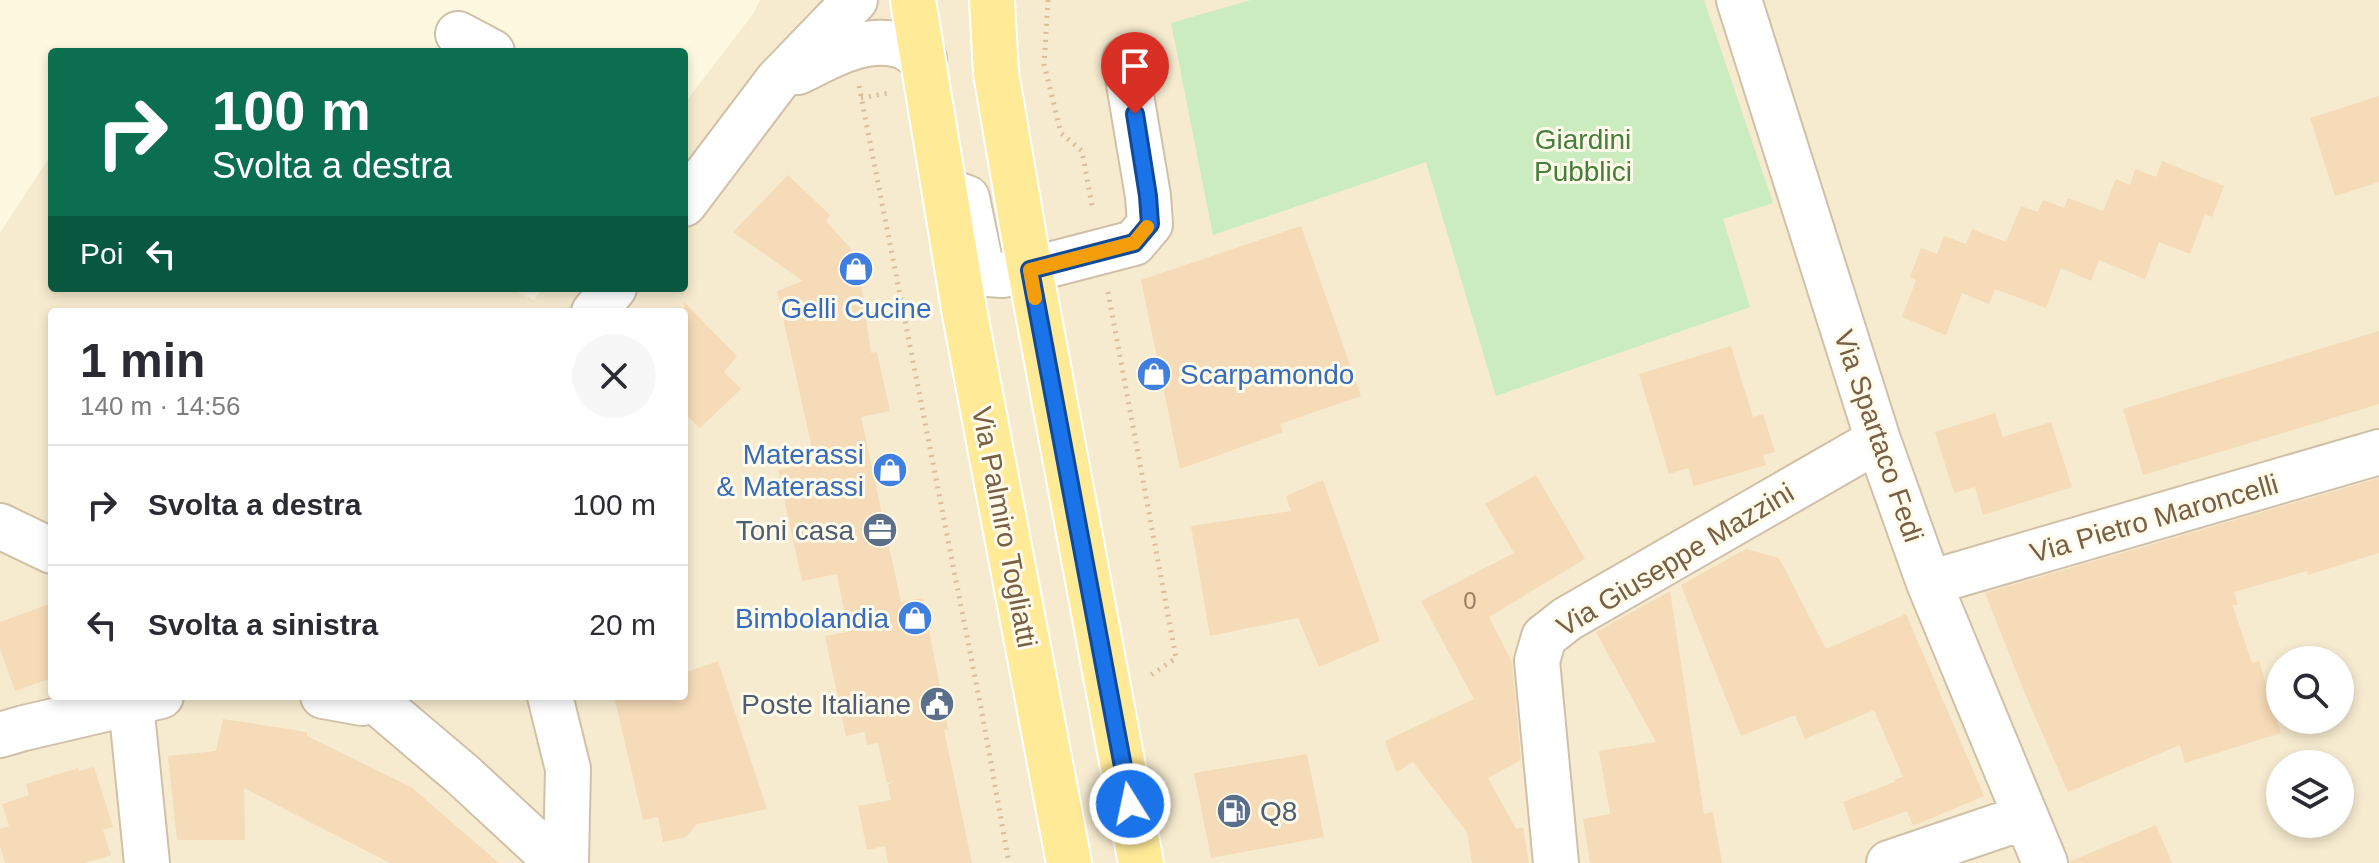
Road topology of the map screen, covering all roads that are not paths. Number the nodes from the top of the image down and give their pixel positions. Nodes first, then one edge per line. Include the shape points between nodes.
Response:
1 (814, 0) edge
2 (855, 0) edge
3 (913, 0) edge
4 (992, 0) edge
5 (1739, 0) edge
6 (924, 59) junction
7 (1125, 60) dead end
8 (777, 81) junction
9 (698, 160) edge
10 (945, 190) junction
11 (688, 191) edge
12 (1030, 270) junction
13 (611, 292) edge
14 (597, 308) edge
15 (1878, 440) junction
16 (2379, 452) edge
17 (0, 526) edge
18 (48, 549) edge
19 (1929, 583) junction
20 (146, 700) edge
21 (367, 700) edge
22 (551, 700) edge
23 (0, 735) edge
24 (2025, 817) junction
25 (147, 863) edge
26 (558, 863) edge
27 (566, 863) edge
28 (1069, 863) edge
29 (1141, 863) edge
30 (1556, 863) edge
31 (1889, 863) edge
32 (2045, 863) edge

1 - 8 street
2 - 8 street
3 - 6 main road, Via Palmiro Togliatti
4 - 12 main road via 996,73
5 - 15 street, Via Spartaco Fedi
6 - 8 street via 901,46 851,47
6 - 10 main road, Via Palmiro Togliatti
7 - 12 street via 1150,224 1134,243
8 - 9 street
9 - 11 street
10 - 12 street via 967,198 980,261 988,274
10 - 28 main road, Via Palmiro Togliatti
12 - 29 main road
13 - 14 street
15 - 19 street, Via Spartaco Fedi
15 - 30 street, Via Giuseppe Mazzini via 1544,637 1537,661
16 - 19 street, Via Pietro Maroncelli
17 - 18 street
19 - 24 street, Via Spartaco Fedi
20 - 23 street
20 - 25 street
21 - 26 street via 463,775
22 - 27 street via 568,769
24 - 31 street
24 - 32 street, Via Spartaco Fedi

